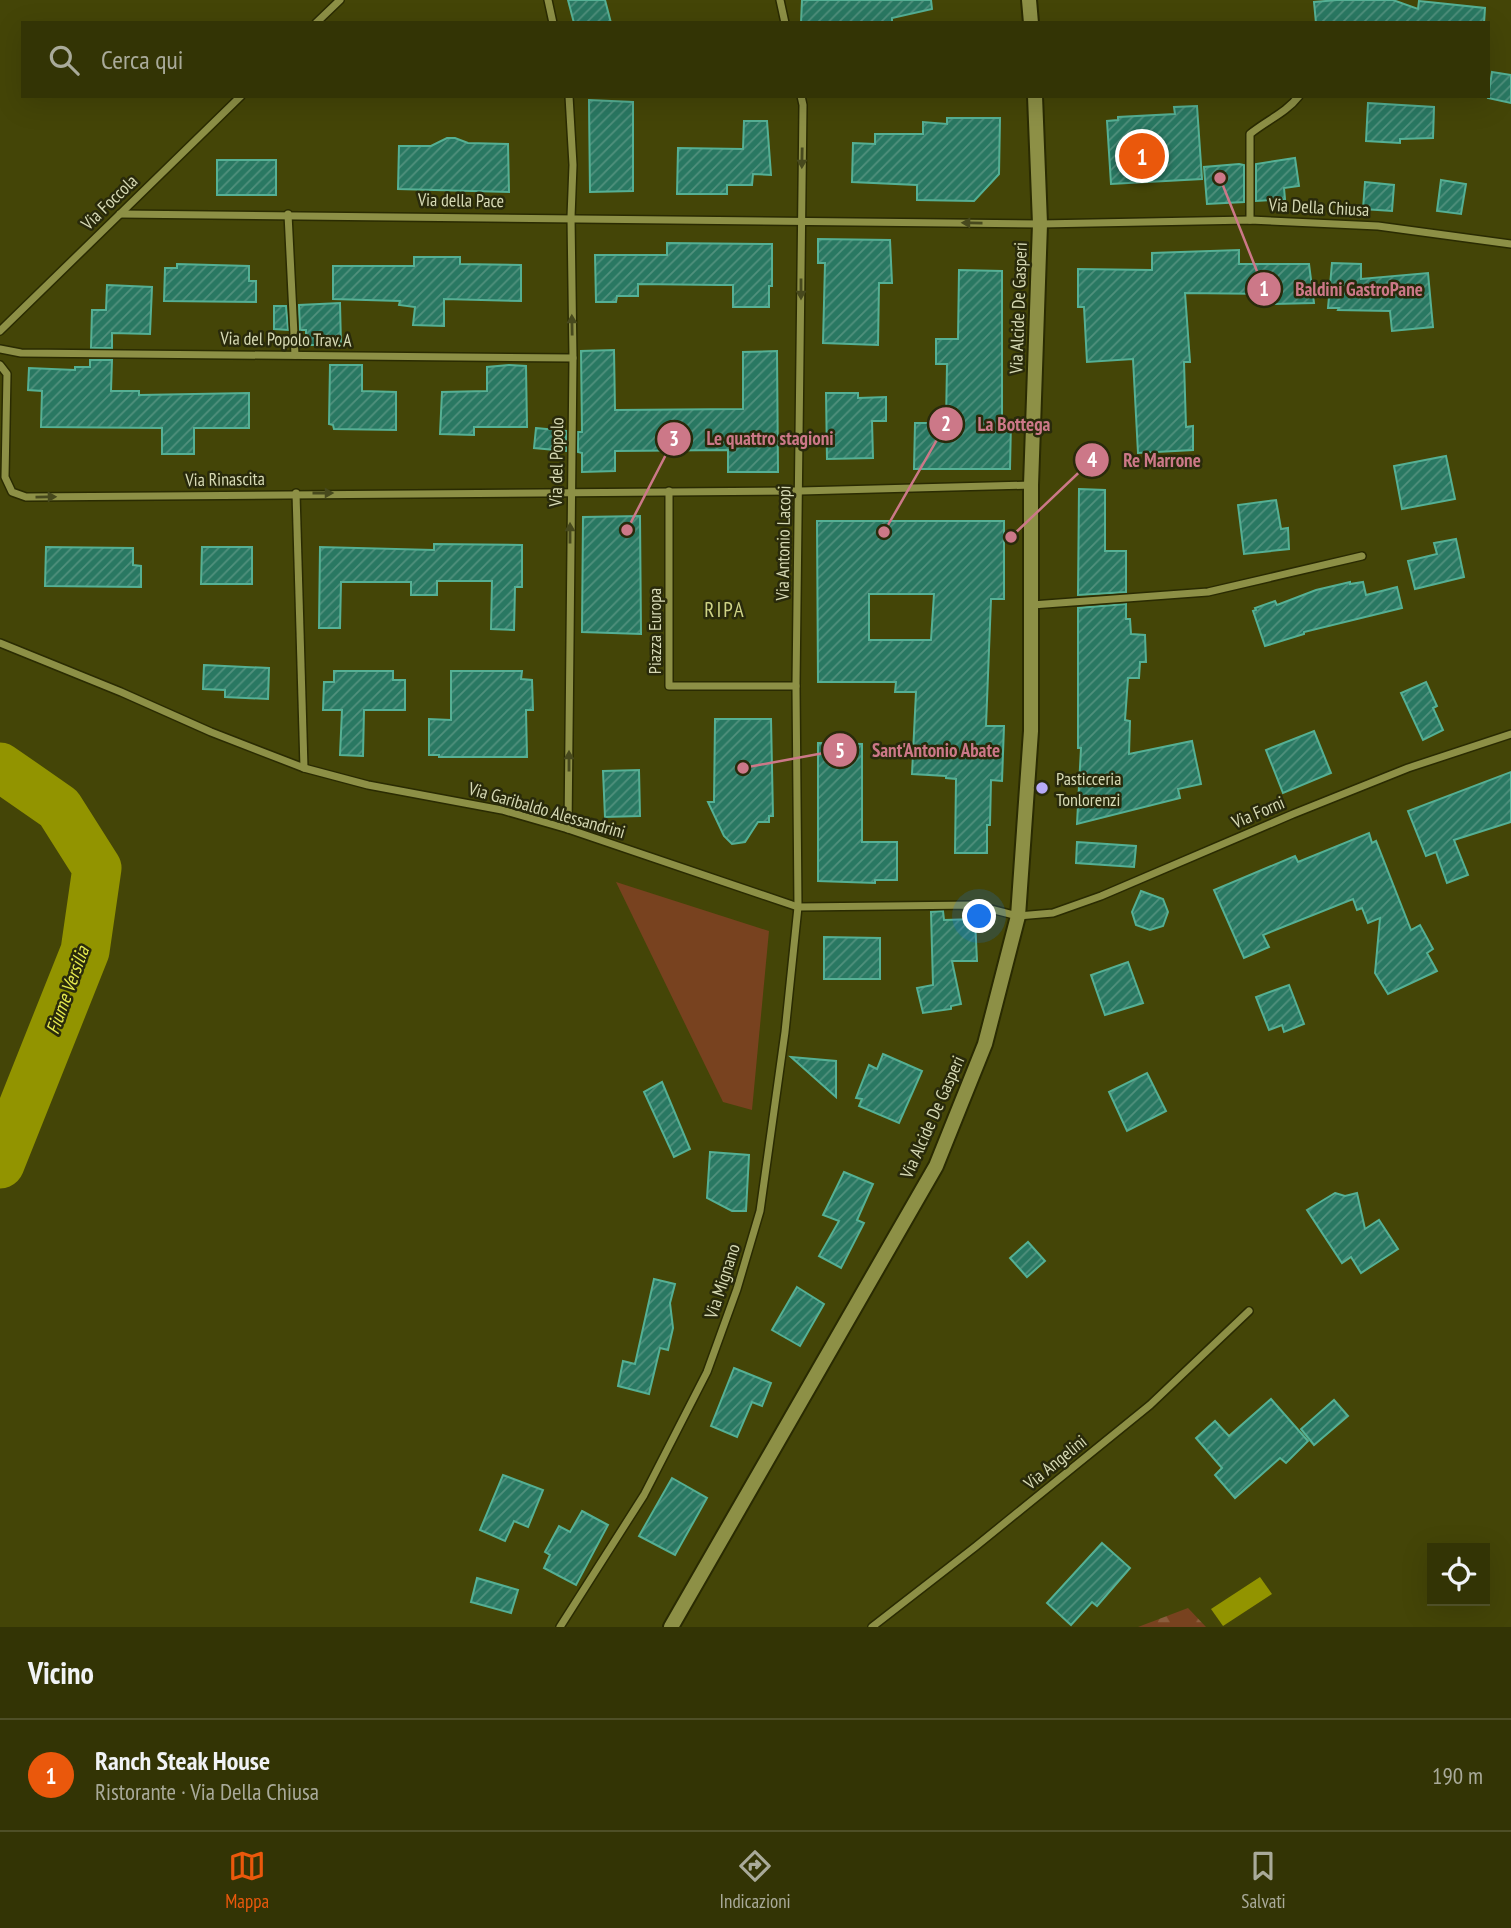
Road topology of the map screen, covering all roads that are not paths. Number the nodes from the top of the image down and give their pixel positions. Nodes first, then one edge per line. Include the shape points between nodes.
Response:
1 (340, 0) edge
2 (548, 0) edge
3 (780, 0) edge
4 (1029, 0) edge
5 (318, 21) edge
6 (553, 21) edge
7 (785, 21) edge
8 (1031, 21) edge
9 (239, 98) edge
10 (569, 98) edge
11 (801, 98) edge
12 (1035, 98) edge
13 (1297, 98) edge
14 (120, 214) junction
15 (288, 215) junction
16 (570, 217) junction
17 (801, 220) junction
18 (1251, 220) junction
19 (1040, 224) junction
20 (1511, 244) edge
21 (0, 331) edge
22 (0, 349) edge
23 (295, 355) junction
24 (573, 358) junction
25 (0, 365) edge
26 (1031, 485) junction
27 (669, 491) junction
28 (800, 491) junction
29 (571, 492) junction
30 (296, 494) junction
31 (1362, 556) dead end
32 (1032, 604) junction
33 (0, 643) edge
34 (796, 686) junction
35 (1511, 734) edge
36 (304, 768) junction
37 (568, 829) junction
38 (798, 907) junction
39 (1018, 916) junction
40 (1249, 1311) dead end
41 (560, 1627) edge
42 (671, 1627) edge
43 (872, 1627) edge

1 - 5 street
2 - 6 street
3 - 7 street
4 - 8 main road
9 - 14 street, Via Foccola
10 - 16 street, Via del Popolo
11 -> 17 street, Via Antonio Lacopi
12 - 19 main road, Via Alcide De Gasperi
13 - 18 street via 1289,109 1250,134
14 - 15 street, Via della Pace
14 - 21 street, Via Foccola
15 - 16 street, Via della Pace
15 - 23 street
16 - 17 street, Via della Pace
24 -> 16 street, Via del Popolo
19 -> 17 street, Via Della Chiusa
17 -> 28 street, Via Antonio Lacopi
18 - 19 street, Via Della Chiusa
18 - 20 street, Via Della Chiusa via 1378,226
19 - 26 main road, Via Alcide De Gasperi
22 - 23 street, Via del Popolo Trav. A via 21,353
23 - 24 street, Via del Popolo Trav. A
24 - 29 street, Via del Popolo
25 -> 30 street, Via Rinascita via 7,374 5,477 12,492 26,497
26 - 28 street, Via Rinascita
26 - 32 main road, Via Alcide De Gasperi
27 - 28 street, Via Rinascita
27 - 29 street, Via Rinascita
27 - 34 street, Piazza Europa via 669,687
28 - 34 street, Via Antonio Lacopi
30 -> 29 street, Via Rinascita
37 -> 29 street, Via del Popolo
30 - 36 street
31 - 32 street via 1208,592
32 - 39 main road, Via Alcide De Gasperi via 1031,731
33 - 36 street, Via Garibaldo Alessandrini
34 - 38 street, Via Antonio Lacopi
35 - 39 street, Via Forni via 1408,768 1054,914
36 - 37 street, Via Garibaldo Alessandrini via 502,810
37 - 38 street, Via Garibaldo Alessandrini
38 - 39 street, Via Garibaldo Alessandrini via 975,905
38 - 41 street, Via Mignano via 760,1211 737,1289 706,1373 644,1495
39 - 42 main road, Via Alcide De Gasperi via 985,1044 936,1166
40 - 43 street, Via Angelini via 1150,1405

